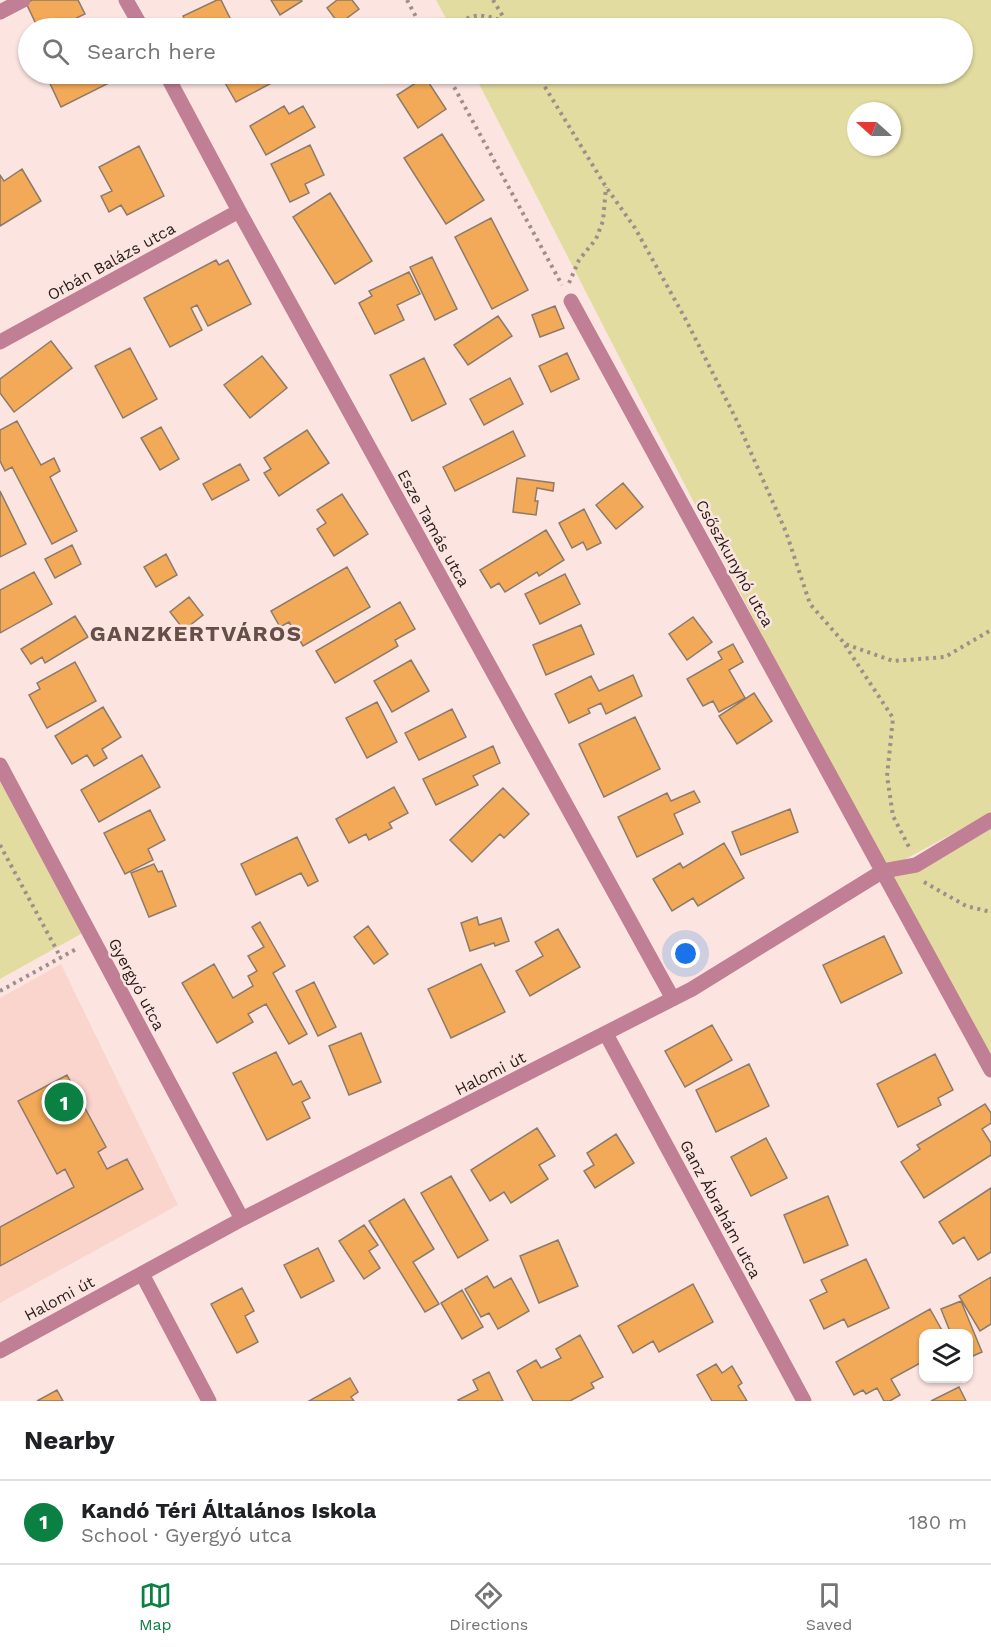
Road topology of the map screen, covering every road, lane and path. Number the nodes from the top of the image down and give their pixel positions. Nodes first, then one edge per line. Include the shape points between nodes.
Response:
1 (23, 0) edge
2 (126, 0) edge
3 (407, 0) edge
4 (493, 0) edge
5 (0, 12) edge
6 (136, 18) edge
7 (417, 18) edge
8 (467, 18) edge
9 (489, 18) edge
10 (504, 18) edge
11 (171, 84) edge
12 (452, 84) edge
13 (543, 84) edge
14 (606, 187) junction
15 (239, 211) junction
16 (571, 301) junction
17 (0, 342) edge
18 (991, 630) edge
19 (845, 644) junction
20 (0, 765) edge
21 (991, 820) edge
22 (0, 845) edge
23 (918, 864) junction
24 (882, 871) junction
25 (991, 912) edge
26 (93, 940) junction
27 (61, 958) junction
28 (0, 991) edge
29 (673, 999) junction
30 (606, 1034) junction
31 (991, 1070) edge
32 (242, 1219) junction
33 (142, 1274) junction
34 (0, 1351) edge
35 (209, 1401) edge
36 (804, 1401) edge

1 - 5 street
2 - 6 street
3 - 7 path
4 - 10 path
8 - 9 path
11 - 15 street, Esze Tamás utca
12 - 16 path
13 - 14 path
14 - 16 path via 603,221 568,285
14 - 19 path via 657,268 737,421 786,532 810,604
15 - 17 street, Orbán Balázs utca
15 - 29 street, Esze Tamás utca
16 - 24 street, Csőszkunyhó utca
18 - 19 path via 945,657 893,661
19 - 23 path via 893,718 887,776 893,816
20 - 26 street, Gyergyó utca
21 - 23 street, Halomi út
22 - 27 path
23 - 24 street, Halomi út
23 - 25 path via 924,882 966,906
24 - 29 street, Halomi út
24 - 31 street, Csőszkunyhó utca
26 - 27 path
26 - 32 street, Gyergyó utca
27 - 28 path
29 - 30 street, Halomi út
30 - 32 street, Halomi út
30 - 36 street, Ganz Ábrahám utca
32 - 33 street, Halomi út
33 - 34 street, Halomi út
33 - 35 street

